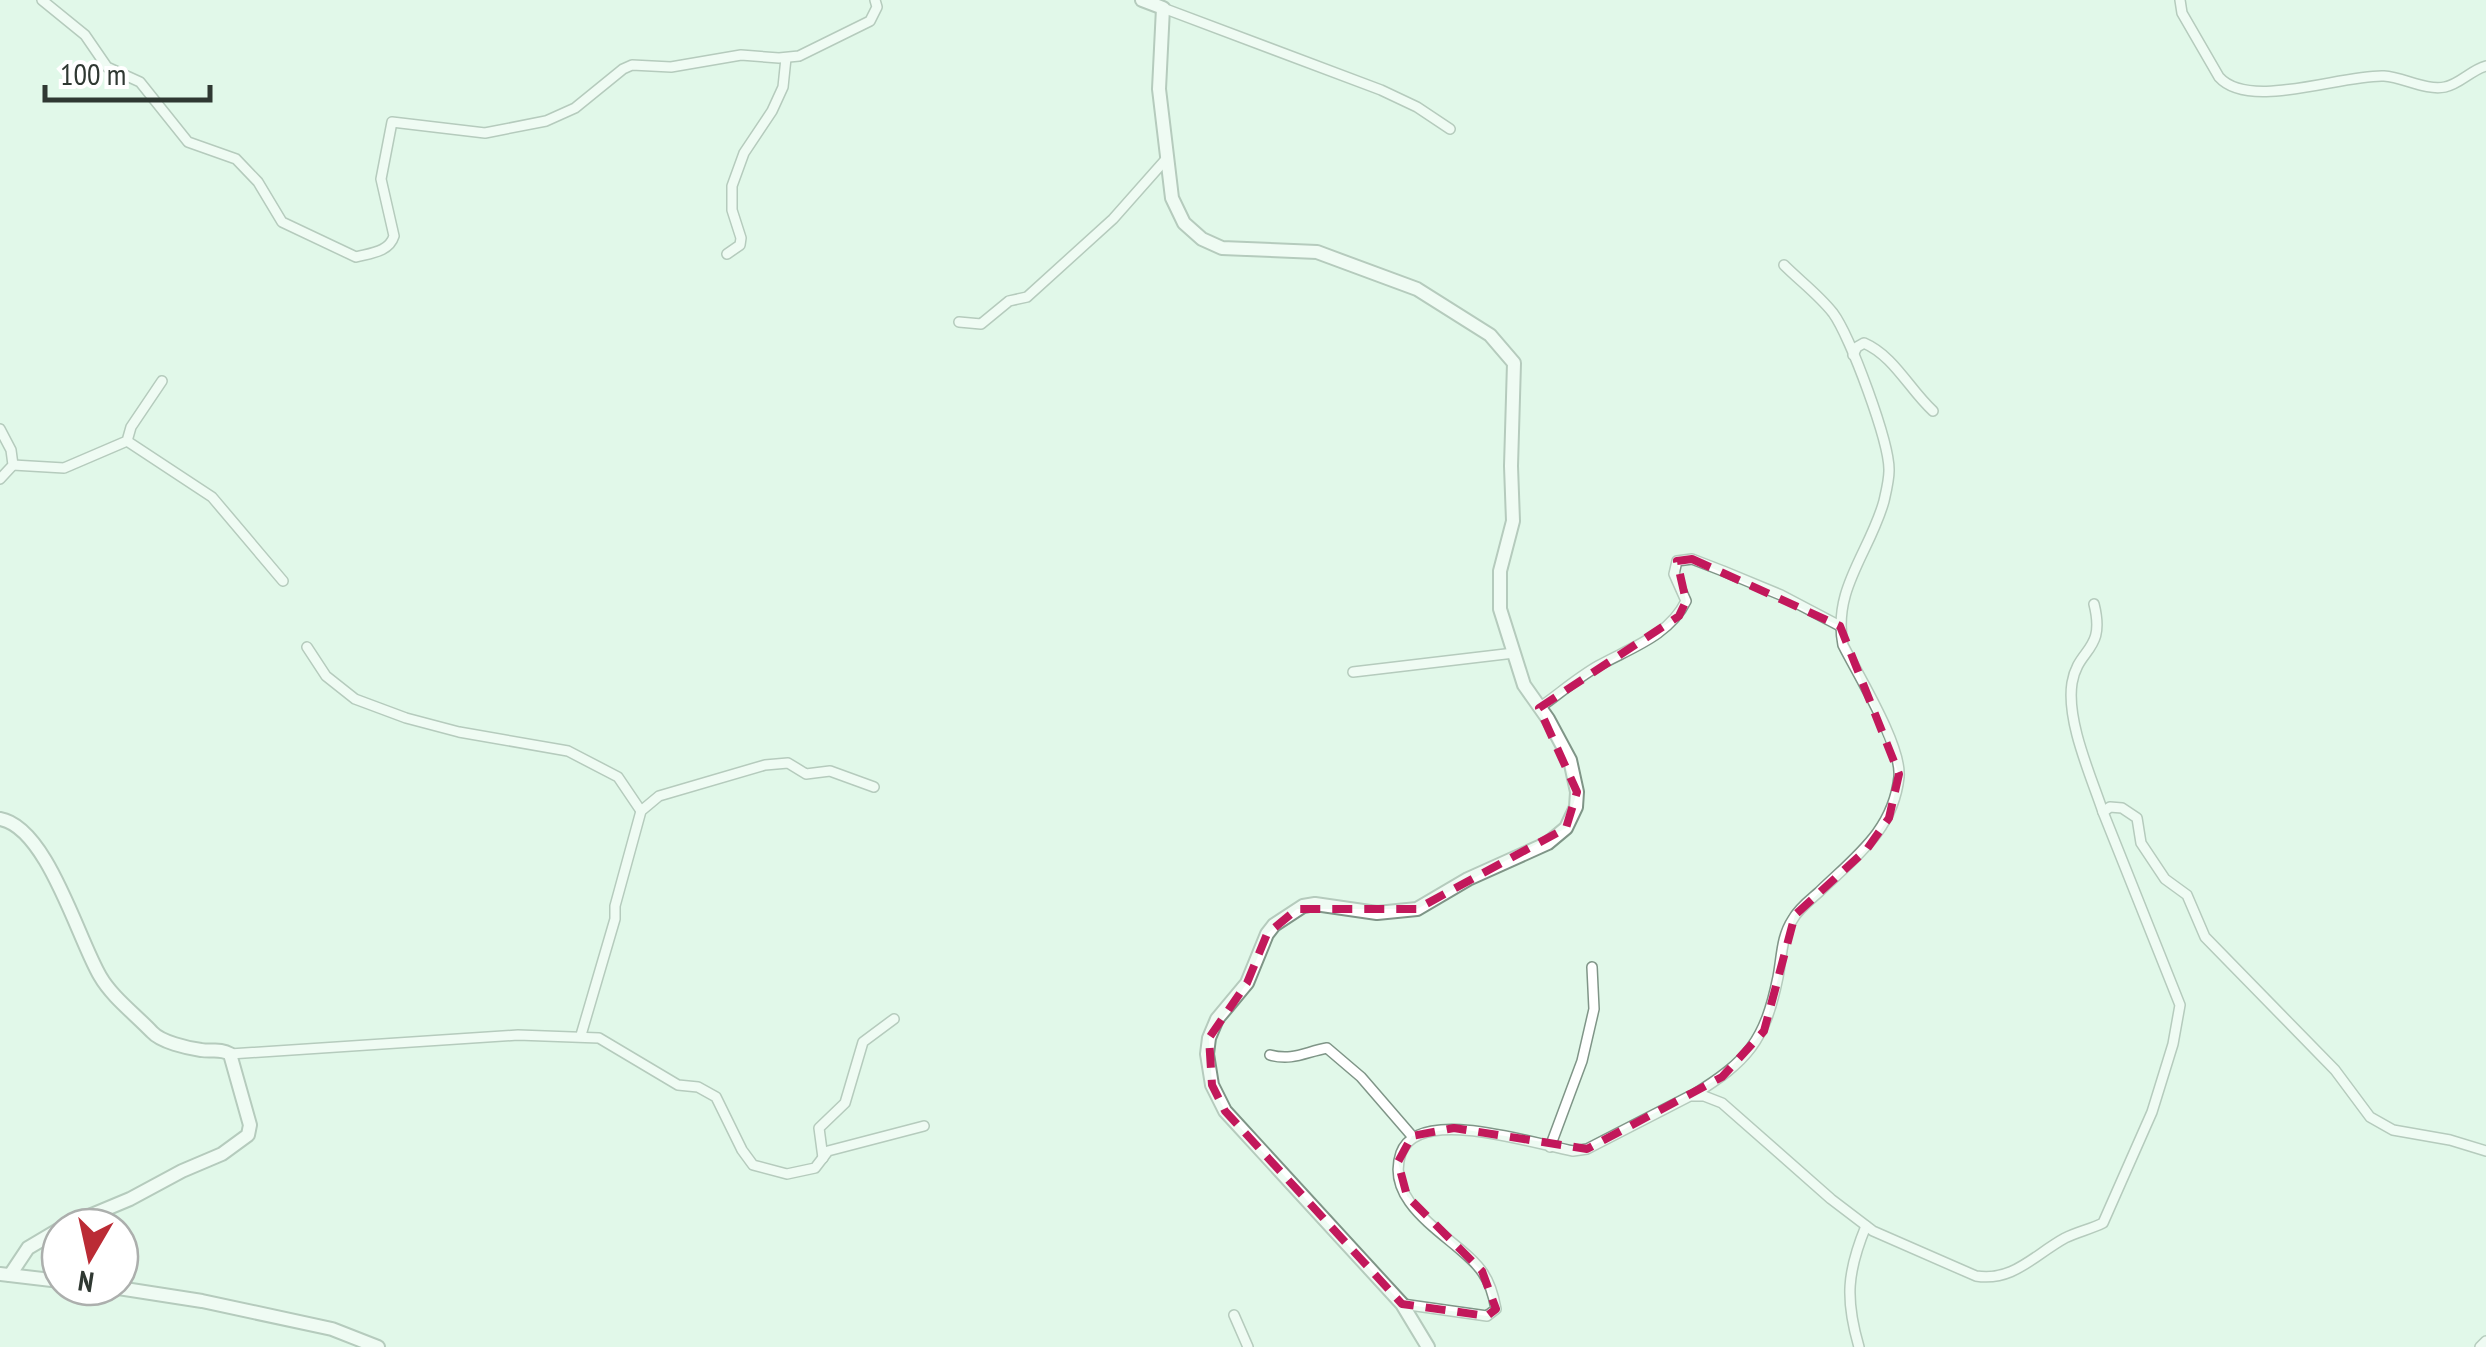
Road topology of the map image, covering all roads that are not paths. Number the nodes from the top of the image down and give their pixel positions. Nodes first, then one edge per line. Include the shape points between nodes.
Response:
1 (42, 0) edge
2 (875, 0) edge
3 (1142, 0) edge
4 (2180, 0) edge
5 (1163, 8) junction
6 (786, 58) junction
7 (2486, 66) edge
8 (1450, 130) dead end
9 (1167, 158) junction
10 (727, 254) dead end
11 (1784, 265) dead end
12 (959, 322) dead end
13 (1854, 356) junction
14 (162, 381) dead end
15 (1933, 410) dead end
16 (0, 429) edge
17 (126, 441) junction
18 (13, 465) junction
19 (0, 479) edge
20 (283, 580) dead end
21 (2094, 604) dead end
22 (1840, 626) junction
23 (307, 647) dead end
24 (1514, 653) junction
25 (1354, 672) dead end
26 (1539, 708) junction
27 (874, 788) dead end
28 (641, 812) junction
29 (2102, 812) junction
30 (0, 819) edge
31 (1592, 967) dead end
32 (894, 1019) dead end
33 (580, 1035) junction
34 (230, 1054) junction
35 (1270, 1055) dead end
36 (1690, 1096) junction
37 (924, 1126) dead end
38 (1412, 1136) junction
39 (1550, 1146) junction
40 (2486, 1150) edge
41 (822, 1158) junction
42 (111, 1207) edge
43 (1866, 1226) junction
44 (40, 1241) edge
45 (5, 1274) edge
46 (40, 1278) edge
47 (140, 1291) edge
48 (1402, 1304) junction
49 (1234, 1314) dead end
50 (2486, 1341) edge
51 (378, 1347) edge
52 (1248, 1347) edge
53 (1428, 1347) edge
54 (1859, 1347) edge
55 (2480, 1347) edge

1 - 6 street via 85,35 107,66 140,82 188,142 236,159 288,226 356,258 385,248 394,236 381,179 392,122 485,133 558,118 623,68 741,55
2 - 6 street via 870,21
3 - 5 street
4 - 7 street via 2227,86 2283,91 2383,76 2444,87
5 - 8 street via 1381,90
5 - 9 street via 1158,89
6 - 10 street via 778,99 736,169 730,194 741,238
9 - 12 street via 1027,296 981,324
9 - 24 street via 1174,207 1210,243 1335,258 1436,299 1507,351 1515,386 1513,521 1498,595
11 - 13 street via 1834,315
13 - 15 street via 1864,343 1882,351
13 - 22 street via 1890,469 1884,502 1842,599
14 - 17 street
16 - 18 street
17 - 18 street via 64,468
17 - 20 street via 212,497
18 - 19 street
21 - 29 street via 2098,634 2071,687 2077,732
22 - 26 street via 1708,565 1677,561 1674,574 1686,601 1679,616
22 - 36 street via 1894,747 1900,774 1889,818 1867,850 1795,915 1764,1031 1722,1076
23 - 28 street via 326,676 355,699 459,732 568,752 618,778
24 - 25 street
24 - 26 street
26 - 48 street via 1574,777 1576,807 1566,828 1417,908 1296,909 1266,934 1247,984 1209,1038 1212,1085 1225,1110
27 - 28 street via 830,771 806,774 776,764 659,796
28 - 33 street
29 - 40 street via 2122,808 2136,818 2141,843 2165,878 2187,895 2205,936 2335,1070 2370,1116 2393,1130
29 - 43 street via 2180,1006 2152,1112 2104,1223 1991,1279
30 - 34 street via 24,832 56,877 98,974 116,996 160,1038
31 - 39 street via 1594,1010
32 - 41 street via 862,1042 844,1103 819,1128
33 - 34 street
33 - 41 street via 599,1038 678,1085 716,1097 753,1165 808,1172
34 - 42 street via 248,1135
35 - 38 street via 1299,1058 1327,1048
36 - 39 street via 1588,1149
36 - 43 street via 1722,1103
37 - 41 street via 828,1150
38 - 39 street via 1454,1128
38 - 48 street via 1398,1162 1407,1196 1432,1230 1482,1271 1496,1309 1487,1316
43 - 54 street via 1848,1280
44 - 45 street
45 - 46 street
47 - 51 street via 332,1329
48 - 53 street
49 - 52 street
50 - 55 street

